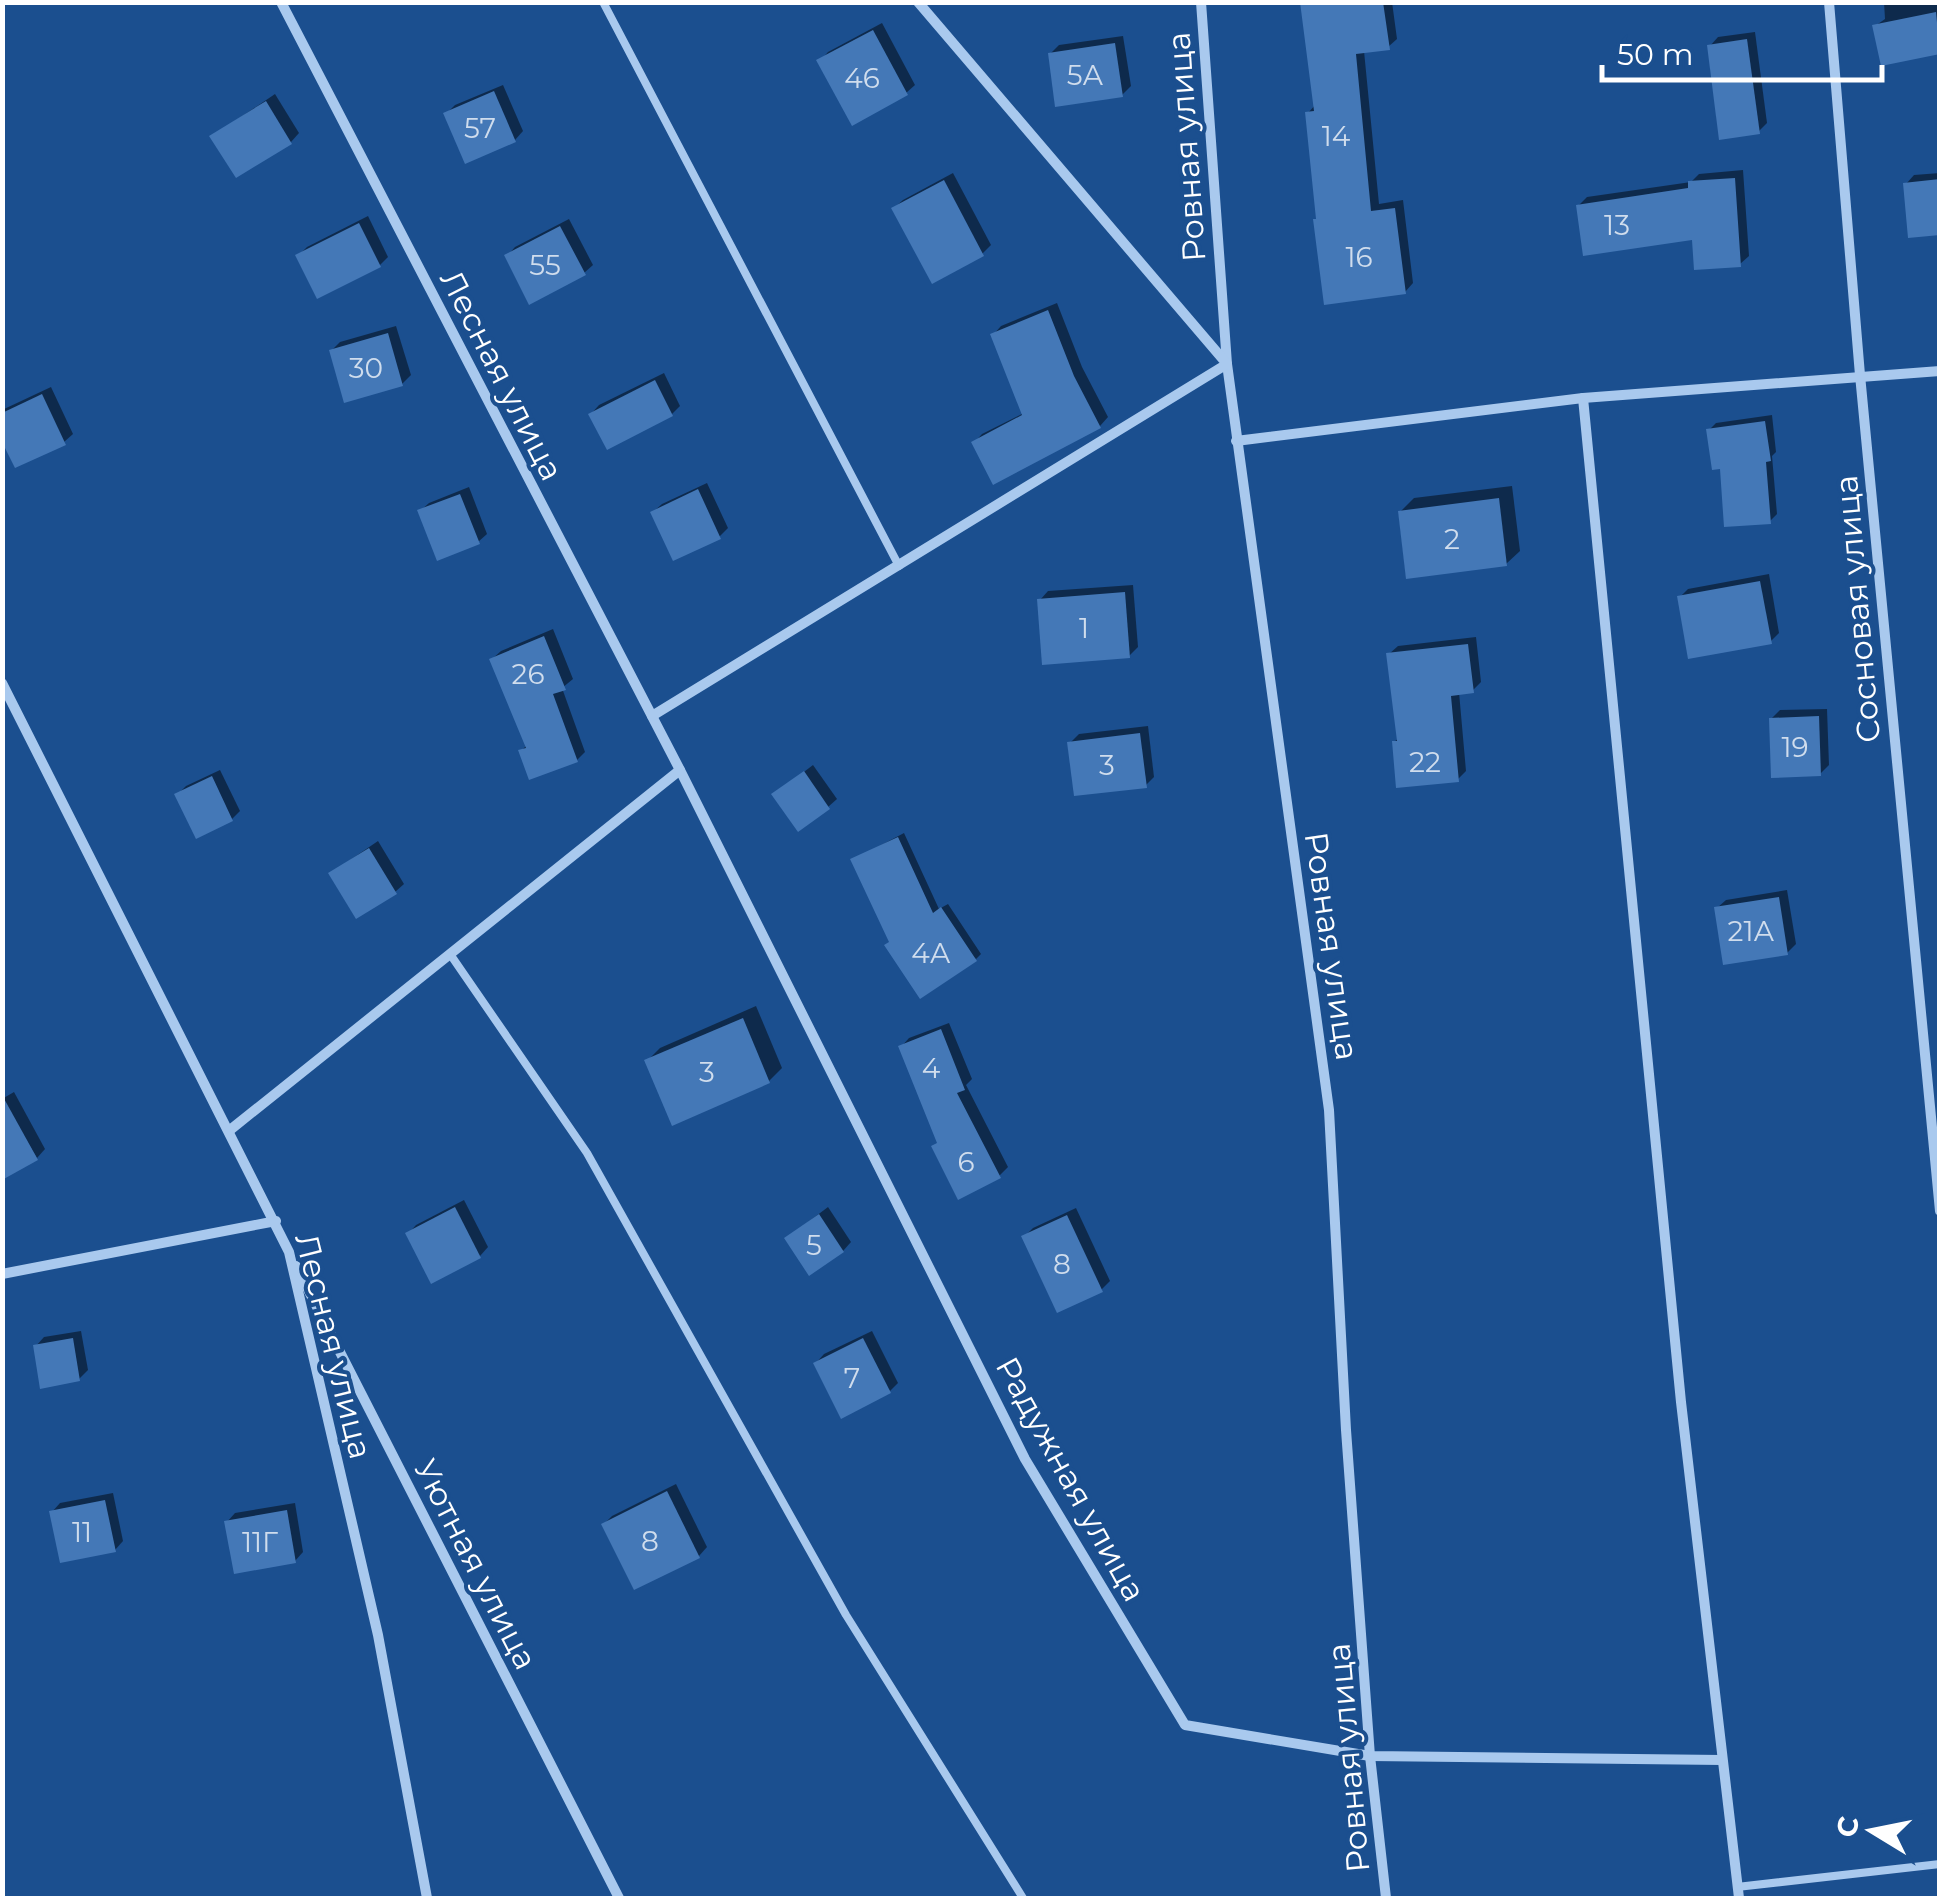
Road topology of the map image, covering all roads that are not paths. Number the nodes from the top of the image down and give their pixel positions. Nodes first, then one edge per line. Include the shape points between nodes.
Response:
1 (281, 2) edge
2 (603, 2) edge
3 (918, 2) edge
4 (1201, 2) edge
5 (1829, 2) edge
6 (1227, 364) junction
7 (1940, 371) edge
8 (1860, 376) junction
9 (1583, 398) junction
10 (1236, 441) junction
11 (899, 566) junction
12 (2, 683) edge
13 (652, 716) junction
14 (680, 770) junction
15 (450, 954) junction
16 (230, 1130) junction
17 (1940, 1211) edge
18 (276, 1221) junction
19 (289, 1252) junction
20 (2, 1274) edge
21 (1370, 1756) junction
22 (1722, 1760) junction
23 (1940, 1864) edge
24 (1738, 1893) edge
25 (427, 1898) edge
26 (619, 1898) edge
27 (1023, 1898) edge
28 (1386, 1898) edge

1 - 13 street, Лесная улица
2 - 11 lane
3 - 6 street
4 - 6 street, Ровная улица
5 - 8 street, Сосновая улица
6 - 10 street, Ровная улица
6 - 11 street
7 - 8 street
8 - 9 street
8 - 17 street, Сосновая улица
9 - 10 street
9 - 22 street
10 - 21 street, Ровная улица via 1329,1110
11 - 13 street
12 - 16 street, Лесная улица
13 - 14 street, Лесная улица
14 - 15 street
14 - 21 street, Радужная улица via 1024,1459 1185,1725
15 - 16 street
15 - 27 lane via 586,1153 846,1615
16 - 18 street, Лесная улица
18 - 19 street, Лесная улица
18 - 20 street
19 - 25 street, Лесная улица via 378,1636
19 - 26 street, Уютная улица
21 - 22 street, Радужная улица
21 - 28 street, Ровная улица
22 - 24 street
23 - 24 lane

